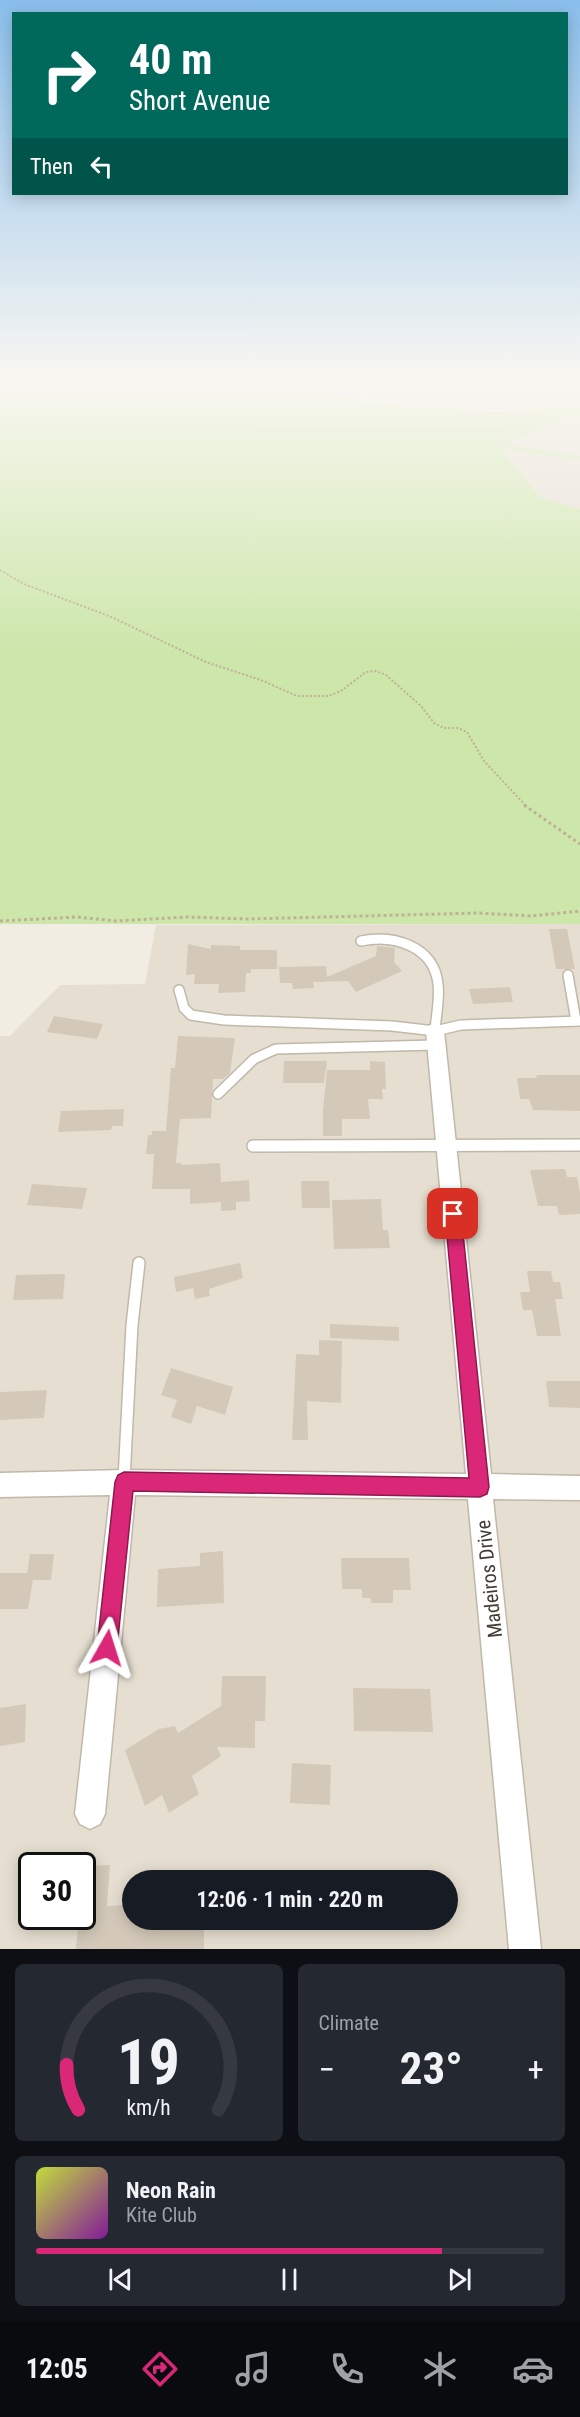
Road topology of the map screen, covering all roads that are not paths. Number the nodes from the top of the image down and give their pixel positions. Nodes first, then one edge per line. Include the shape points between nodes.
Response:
1 (361, 941) dead end
2 (568, 975) dead end
3 (180, 990) dead end
4 (578, 1021) edge
5 (436, 1038) junction
6 (218, 1094) dead end
7 (446, 1145) junction
8 (580, 1145) edge
9 (253, 1146) dead end
10 (139, 1263) dead end
11 (124, 1482) junction
12 (0, 1485) edge
13 (480, 1487) junction
14 (580, 1488) edge
15 (90, 1814) dead end
16 (525, 1949) edge

1 - 5 lane via 375,937 400,940 416,947 425,957 437,978
2 - 4 lane
3 - 5 lane via 184,1008 203,1018 392,1026
4 - 5 lane via 461,1025
5 - 6 lane via 408,1044 276,1049 254,1059
5 - 7 street, Madeiros Drive
7 - 8 lane
7 - 9 lane
7 - 13 street, Madeiros Drive
10 - 11 lane
11 - 12 street
11 - 13 street
11 - 15 street
13 - 14 street
13 - 16 street, Madeiros Drive

